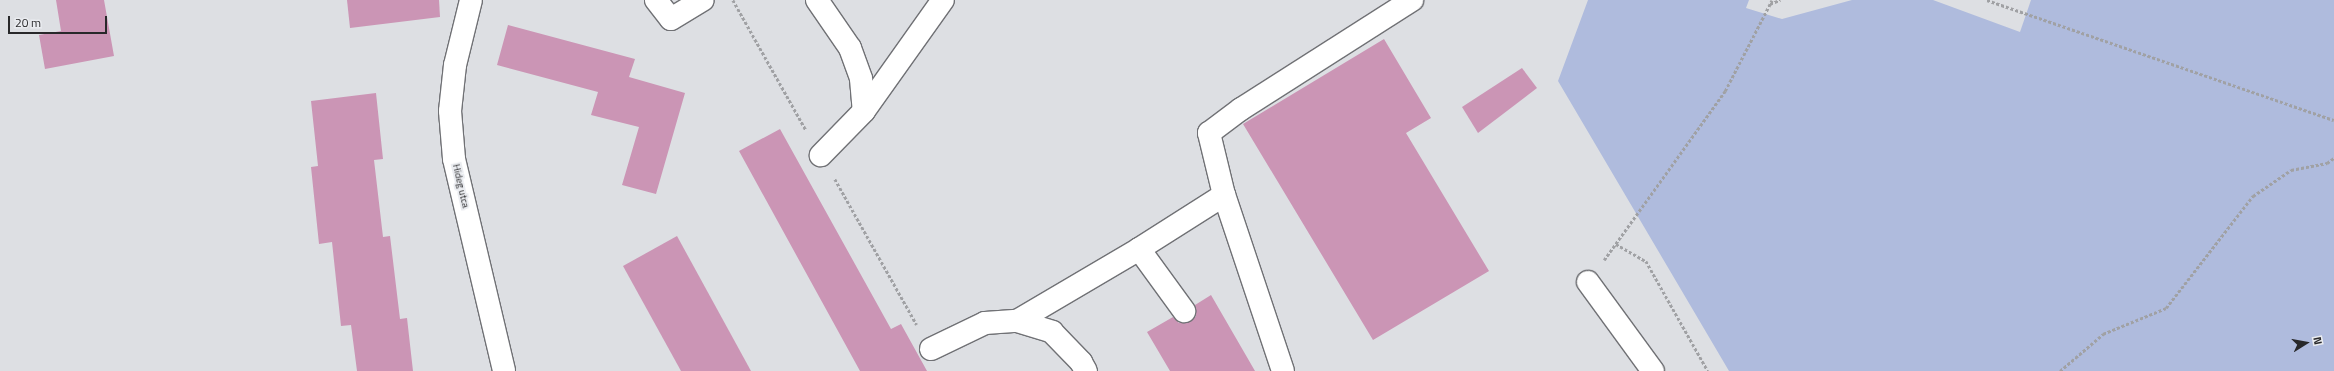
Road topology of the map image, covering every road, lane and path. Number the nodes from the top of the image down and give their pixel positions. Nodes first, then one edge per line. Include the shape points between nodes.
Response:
1 (471, 0) edge
2 (656, 0) edge
3 (703, 0) edge
4 (733, 0) edge
5 (817, 0) edge
6 (944, 0) edge
7 (1412, 0) edge
8 (1772, 0) edge
9 (1780, 0) edge
10 (1987, 0) edge
11 (1770, 4) junction
12 (864, 111) junction
13 (2334, 120) edge
14 (820, 155) junction
15 (2334, 158) edge
16 (1224, 195) junction
17 (1616, 244) junction
18 (1139, 249) junction
19 (1588, 282) joint
20 (1184, 311) dead end
21 (1017, 321) junction
22 (932, 349) joint
23 (504, 371) edge
24 (1086, 371) edge
25 (1283, 371) edge
26 (1653, 371) edge
27 (1708, 371) edge
28 (2060, 371) edge

1 - 23 street, Hideg utca via 455,65 450,111 454,159
2 - 3 street via 671,19
4 - 14 path
5 - 12 street via 850,48 861,79
6 - 12 street
7 - 16 street via 1241,109 1210,133
8 - 11 path
9 - 11 path
10 - 13 path
11 - 17 path via 1725,91
12 - 14 street
14 - 22 path
15 - 28 path via 2291,170 2253,196 2166,308 2103,334
16 - 18 street
16 - 25 street
17 - 19 path
17 - 27 path via 1646,262
18 - 20 street
18 - 21 street
19 - 26 street
21 - 22 street via 985,323
21 - 24 street via 1052,332 1081,362

